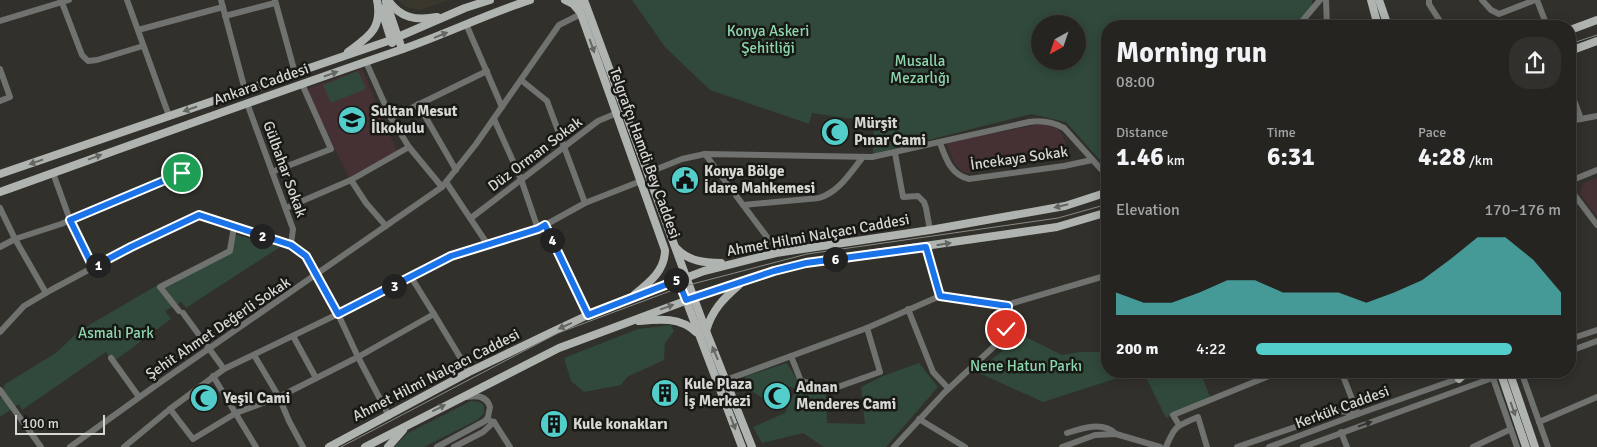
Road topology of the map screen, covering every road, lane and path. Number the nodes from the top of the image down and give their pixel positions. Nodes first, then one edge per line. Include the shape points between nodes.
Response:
1 (69, 0) edge
2 (127, 0) edge
3 (377, 0) edge
4 (386, 0) edge
5 (490, 0) edge
6 (530, 0) edge
7 (565, 0) edge
8 (576, 0) edge
9 (584, 0) edge
10 (591, 0) edge
11 (1320, 0) edge
12 (1326, 0) edge
13 (1372, 0) edge
14 (1379, 0) edge
15 (1429, 0) edge
16 (1482, 0) edge
17 (1536, 0) edge
18 (61, 1) edge
19 (275, 1) edge
20 (222, 3) edge
21 (465, 8) junction
22 (585, 12) junction
23 (225, 16) junction
24 (1303, 20) edge
25 (1327, 20) edge
26 (1377, 20) edge
27 (1386, 20) edge
28 (1439, 20) edge
29 (1544, 20) edge
30 (1597, 20) edge
31 (0, 21) edge
32 (466, 24) junction
33 (1576, 28) edge
34 (138, 30) junction
35 (394, 38) junction
36 (1597, 41) edge
37 (143, 46) junction
38 (1576, 49) edge
39 (398, 50) junction
40 (342, 56) junction
41 (366, 62) junction
42 (0, 69) edge
43 (487, 72) junction
44 (295, 73) junction
45 (521, 80) junction
46 (302, 84) junction
47 (245, 90) junction
48 (0, 101) edge
49 (247, 103) junction
50 (418, 104) junction
51 (1576, 105) edge
52 (502, 106) junction
53 (617, 113) junction
54 (169, 116) junction
55 (1597, 116) edge
56 (391, 118) junction
57 (494, 119) junction
58 (1581, 119) junction
59 (1576, 120) edge
60 (940, 142) junction
61 (564, 146) junction
62 (409, 147) junction
63 (895, 153) junction
64 (705, 154) junction
65 (864, 157) junction
66 (1092, 160) junction
67 (456, 170) junction
68 (1101, 170) edge
69 (1597, 170) edge
70 (272, 172) junction
71 (53, 173) junction
72 (182, 173) dead end
73 (648, 173) junction
74 (0, 174) edge
75 (521, 179) junction
76 (1576, 179) edge
77 (351, 180) junction
78 (641, 181) junction
79 (444, 184) junction
80 (0, 192) edge
81 (1101, 194) edge
82 (1576, 199) edge
83 (585, 203) junction
84 (743, 205) junction
85 (0, 208) edge
86 (286, 208) junction
87 (1101, 214) edge
88 (471, 218) junction
89 (70, 220) junction
90 (545, 225) junction
91 (1597, 225) edge
92 (234, 226) junction
93 (386, 226) junction
94 (538, 229) junction
95 (930, 230) junction
96 (15, 239) junction
97 (770, 241) dead end
98 (673, 244) junction
99 (291, 245) junction
100 (488, 245) junction
101 (0, 247) edge
102 (926, 247) junction
103 (733, 263) junction
104 (93, 267) junction
105 (316, 275) junction
106 (411, 277) junction
107 (687, 277) junction
108 (1101, 277) edge
109 (678, 280) junction
110 (743, 281) junction
111 (46, 293) junction
112 (940, 296) junction
113 (694, 298) junction
114 (686, 300) junction
115 (623, 302) junction
116 (1011, 304) junction
117 (908, 309) junction
118 (338, 314) junction
119 (434, 314) junction
120 (588, 315) junction
121 (630, 322) junction
122 (867, 328) junction
123 (1597, 330) edge
124 (0, 332) edge
125 (702, 332) junction
126 (293, 336) junction
127 (1576, 337) edge
128 (1597, 341) edge
129 (210, 348) junction
130 (1576, 349) edge
131 (254, 355) junction
132 (791, 356) junction
133 (358, 357) junction
134 (111, 358) dead end
135 (224, 368) junction
136 (469, 372) junction
137 (213, 376) junction
138 (316, 378) junction
139 (1263, 378) edge
140 (1344, 378) edge
141 (1464, 378) edge
142 (1493, 378) joint
143 (1508, 378) edge
144 (1508, 378) edge
145 (1523, 378) edge
146 (726, 380) junction
147 (1459, 380) joint
148 (948, 388) junction
149 (1, 393) edge
150 (279, 396) junction
151 (139, 397) junction
152 (1597, 397) edge
153 (458, 398) junction
154 (170, 409) junction
155 (236, 412) junction
156 (1358, 414) junction
157 (389, 416) junction
158 (919, 419) junction
159 (485, 421) junction
160 (412, 422) junction
161 (494, 422) junction
162 (1539, 422) junction
163 (1179, 425) junction
164 (1510, 429) junction
165 (1341, 432) junction
166 (1067, 433) dead end
167 (1116, 434) junction
168 (468, 444) edge
169 (40, 447) edge
170 (70, 447) edge
171 (124, 447) edge
172 (256, 447) edge
173 (302, 447) edge
174 (329, 447) edge
175 (365, 447) edge
176 (389, 447) edge
177 (437, 447) edge
178 (454, 447) edge
179 (510, 447) edge
180 (742, 447) edge
181 (752, 447) edge
182 (894, 447) edge
183 (966, 447) edge
184 (1062, 447) edge
185 (1160, 447) edge
186 (1166, 447) edge
187 (1207, 447) edge
188 (1237, 447) edge
189 (1269, 447) edge
190 (1303, 447) edge
191 (1347, 447) edge
192 (1473, 447) edge
193 (1517, 447) edge
194 (1526, 447) edge
195 (1535, 447) edge
196 (1548, 447) edge

1 - 18 street
2 - 34 street
3 - 35 main road
3 - 40 main road via 376,26 369,36
4 - 21 main road via 403,15 416,19 442,16
4 - 35 main road
5 - 21 main road, Ankara Caddesi
6 - 32 main road, Ankara Caddesi
7 - 22 main road
8 - 22 main road, Telgrafçı Hamdi Bey Caddesi
9 - 22 main road, Telgrafçı Hamdi Bey Caddesi
10 - 22 main road
11 - 24 street
12 - 25 street
13 - 26 main road
14 - 27 main road
15 - 28 street
16 - 17 street via 1499,14
17 - 29 street
18 - 31 street
18 - 37 street via 82,55 88,61
19 - 23 street
19 - 44 street
20 - 23 street
20 - 34 street
21 - 35 main road, Ankara Caddesi
22 - 45 street, Şehit Ahmet Değerli Sokak via 559,24
22 -> 53 main road, Telgrafçı Hamdi Bey Caddesi
22 - 73 main road, Telgrafçı Hamdi Bey Caddesi
23 - 47 street
30 - 33 main road
39 -> 32 main road, Ankara Caddesi
32 - 43 street
34 - 37 street
35 - 39 main road
35 - 40 main road, Ankara Caddesi
36 - 38 main road
37 - 54 street
39 - 41 main road, Ankara Caddesi
40 - 44 main road, Ankara Caddesi
46 -> 41 main road, Ankara Caddesi
41 - 56 street
42 - 48 street via 10,97
43 - 50 street
43 - 52 street
44 - 47 main road, Ankara Caddesi
45 - 52 street, Şehit Ahmet Değerli Sokak
45 - 61 street via 547,101
46 - 49 main road, Ankara Caddesi
46 - 70 street via 331,149
47 -> 54 main road, Ankara Caddesi
49 - 70 street, Gülbahar Sokak
71 -> 49 main road, Ankara Caddesi
50 - 56 street
50 - 67 street
51 - 58 street
52 - 57 street, Şehit Ahmet Değerli Sokak
53 - 61 street, Düz Orman Sokak via 598,121
53 - 78 main road, Telgrafçı Hamdi Bey Caddesi
54 -> 74 main road, Ankara Caddesi
55 - 58 street
56 - 62 street
57 - 67 street, Şehit Ahmet Değerli Sokak
57 - 75 street
58 - 59 street
60 - 63 street
60 - 66 street via 1042,121 1064,128
60 - 66 street, İncekaya Sokak via 951,168 969,179
61 - 75 street, Düz Orman Sokak
61 - 83 street
62 - 77 street
62 - 79 street
63 - 65 street
63 - 95 street via 903,197 918,196 924,202
64 - 65 street
64 - 73 street via 682,159
64 - 84 street
65 - 84 street via 828,195
66 - 68 street
67 - 79 street, Şehit Ahmet Değerli Sokak
69 - 76 street
70 - 86 street, Gülbahar Sokak
71 - 80 main road, Ankara Caddesi
71 - 89 street
72 - 89 street
73 - 98 main road, Telgrafçı Hamdi Bey Caddesi
75 - 88 street, Düz Orman Sokak
75 - 94 street
77 - 86 street
77 - 93 street
78 - 83 street
78 - 115 main road, Telgrafçı Hamdi Bey Caddesi via 665,256 658,274
79 - 88 street
79 - 93 street, Şehit Ahmet Değerli Sokak
81 -> 95 main road, Ahmet Hilmi Nalçacı Caddesi via 1065,206
82 - 91 street
83 - 90 street
84 - 97 street
85 - 96 street
86 - 99 street, Gülbahar Sokak via 293,229
102 -> 87 main road, Ahmet Hilmi Nalçacı Caddesi via 1057,226
88 - 100 street
89 - 96 street
89 - 104 street
90 - 94 street
90 - 120 street
92 - 99 street
92 - 104 street via 199,215
92 - 129 street via 230,251 160,287
93 - 105 street, Şehit Ahmet Değerli Sokak
94 - 100 street
95 - 103 main road, Ahmet Hilmi Nalçacı Caddesi via 795,250
96 - 101 street
96 - 111 street
98 - 103 main road via 695,260
98 - 107 main road, Telgrafçı Hamdi Bey Caddesi
99 - 105 street via 306,256
100 - 106 street via 451,256
102 - 110 main road, Ahmet Hilmi Nalçacı Caddesi via 806,263
102 - 112 street
103 - 107 main road, Ahmet Hilmi Nalçacı Caddesi
104 - 111 street
105 - 118 street
105 - 129 street, Şehit Ahmet Değerli Sokak
106 - 118 street
106 - 119 street
107 - 109 main road, Ahmet Hilmi Nalçacı Caddesi
107 - 113 main road, Telgrafçı Hamdi Bey Caddesi
108 - 116 street
109 - 114 main road
109 - 115 main road, Ahmet Hilmi Nalçacı Caddesi
110 - 113 main road, Ahmet Hilmi Nalçacı Caddesi
110 - 125 main road via 718,304
111 - 124 street via 24,306
112 - 116 street
112 - 117 street
113 - 114 main road, Ahmet Hilmi Nalçacı Caddesi
113 - 125 main road, Telgrafçı Hamdi Bey Caddesi
121 -> 114 main road, Ahmet Hilmi Nalçacı Caddesi
114 - 125 main road
115 - 120 main road, Ahmet Hilmi Nalçacı Caddesi
116 - 148 street via 1002,339
117 - 122 street
117 - 148 street via 933,372
118 - 126 street
118 - 133 street
119 - 133 street
119 - 136 street
120 -> 136 main road, Ahmet Hilmi Nalçacı Caddesi
121 - 125 main road via 669,319
121 - 153 main road, Ahmet Hilmi Nalçacı Caddesi via 552,351
122 - 132 street
122 - 132 street via 880,372 832,388 801,381
123 - 127 street
146 -> 125 main road
125 -> 180 main road
126 - 131 street
126 - 138 street
128 - 130 street
129 - 135 street
129 - 151 street, Şehit Ahmet Değerli Sokak
131 - 135 street
131 - 150 street
132 - 146 street
133 - 138 street
133 - 157 street
134 - 151 street
135 - 137 street
136 - 157 main road, Ahmet Hilmi Nalçacı Caddesi
137 - 154 street
137 - 155 street
138 - 150 street
139 - 163 street via 1173,415
140 - 156 street
141 - 147 street, Kerkük Caddesi
142 - 164 street
165 -> 142 street, Kerkük Caddesi
143 -> 194 main road
144 - 195 main road
145 - 162 street
146 - 181 main road
147 - 156 street, Kerkük Caddesi
148 - 158 street
149 - 169 street
150 - 155 street
150 - 173 street
151 - 170 street, Şehit Ahmet Değerli Sokak
152 - 162 street
153 - 159 street via 477,395 485,399 490,407
160 -> 153 main road, Ahmet Hilmi Nalçacı Caddesi
154 - 155 street via 193,439
154 - 171 street
155 - 172 street
156 - 188 street via 1342,412
156 - 189 street, Kerkük Caddesi
157 - 174 main road, Ahmet Hilmi Nalçacı Caddesi
158 - 182 street
158 - 183 street
159 - 161 street
159 - 177 street
160 - 175 main road, Ahmet Hilmi Nalçacı Caddesi
160 - 176 main road
161 - 168 street
161 - 179 street
162 - 196 street
163 - 186 street
163 - 187 street via 1198,418
164 - 192 street
164 - 193 street
165 - 190 street, Kerkük Caddesi
165 - 191 street
166 - 167 street via 1100,426
167 - 184 street via 1095,435
167 - 185 street
168 - 178 street

